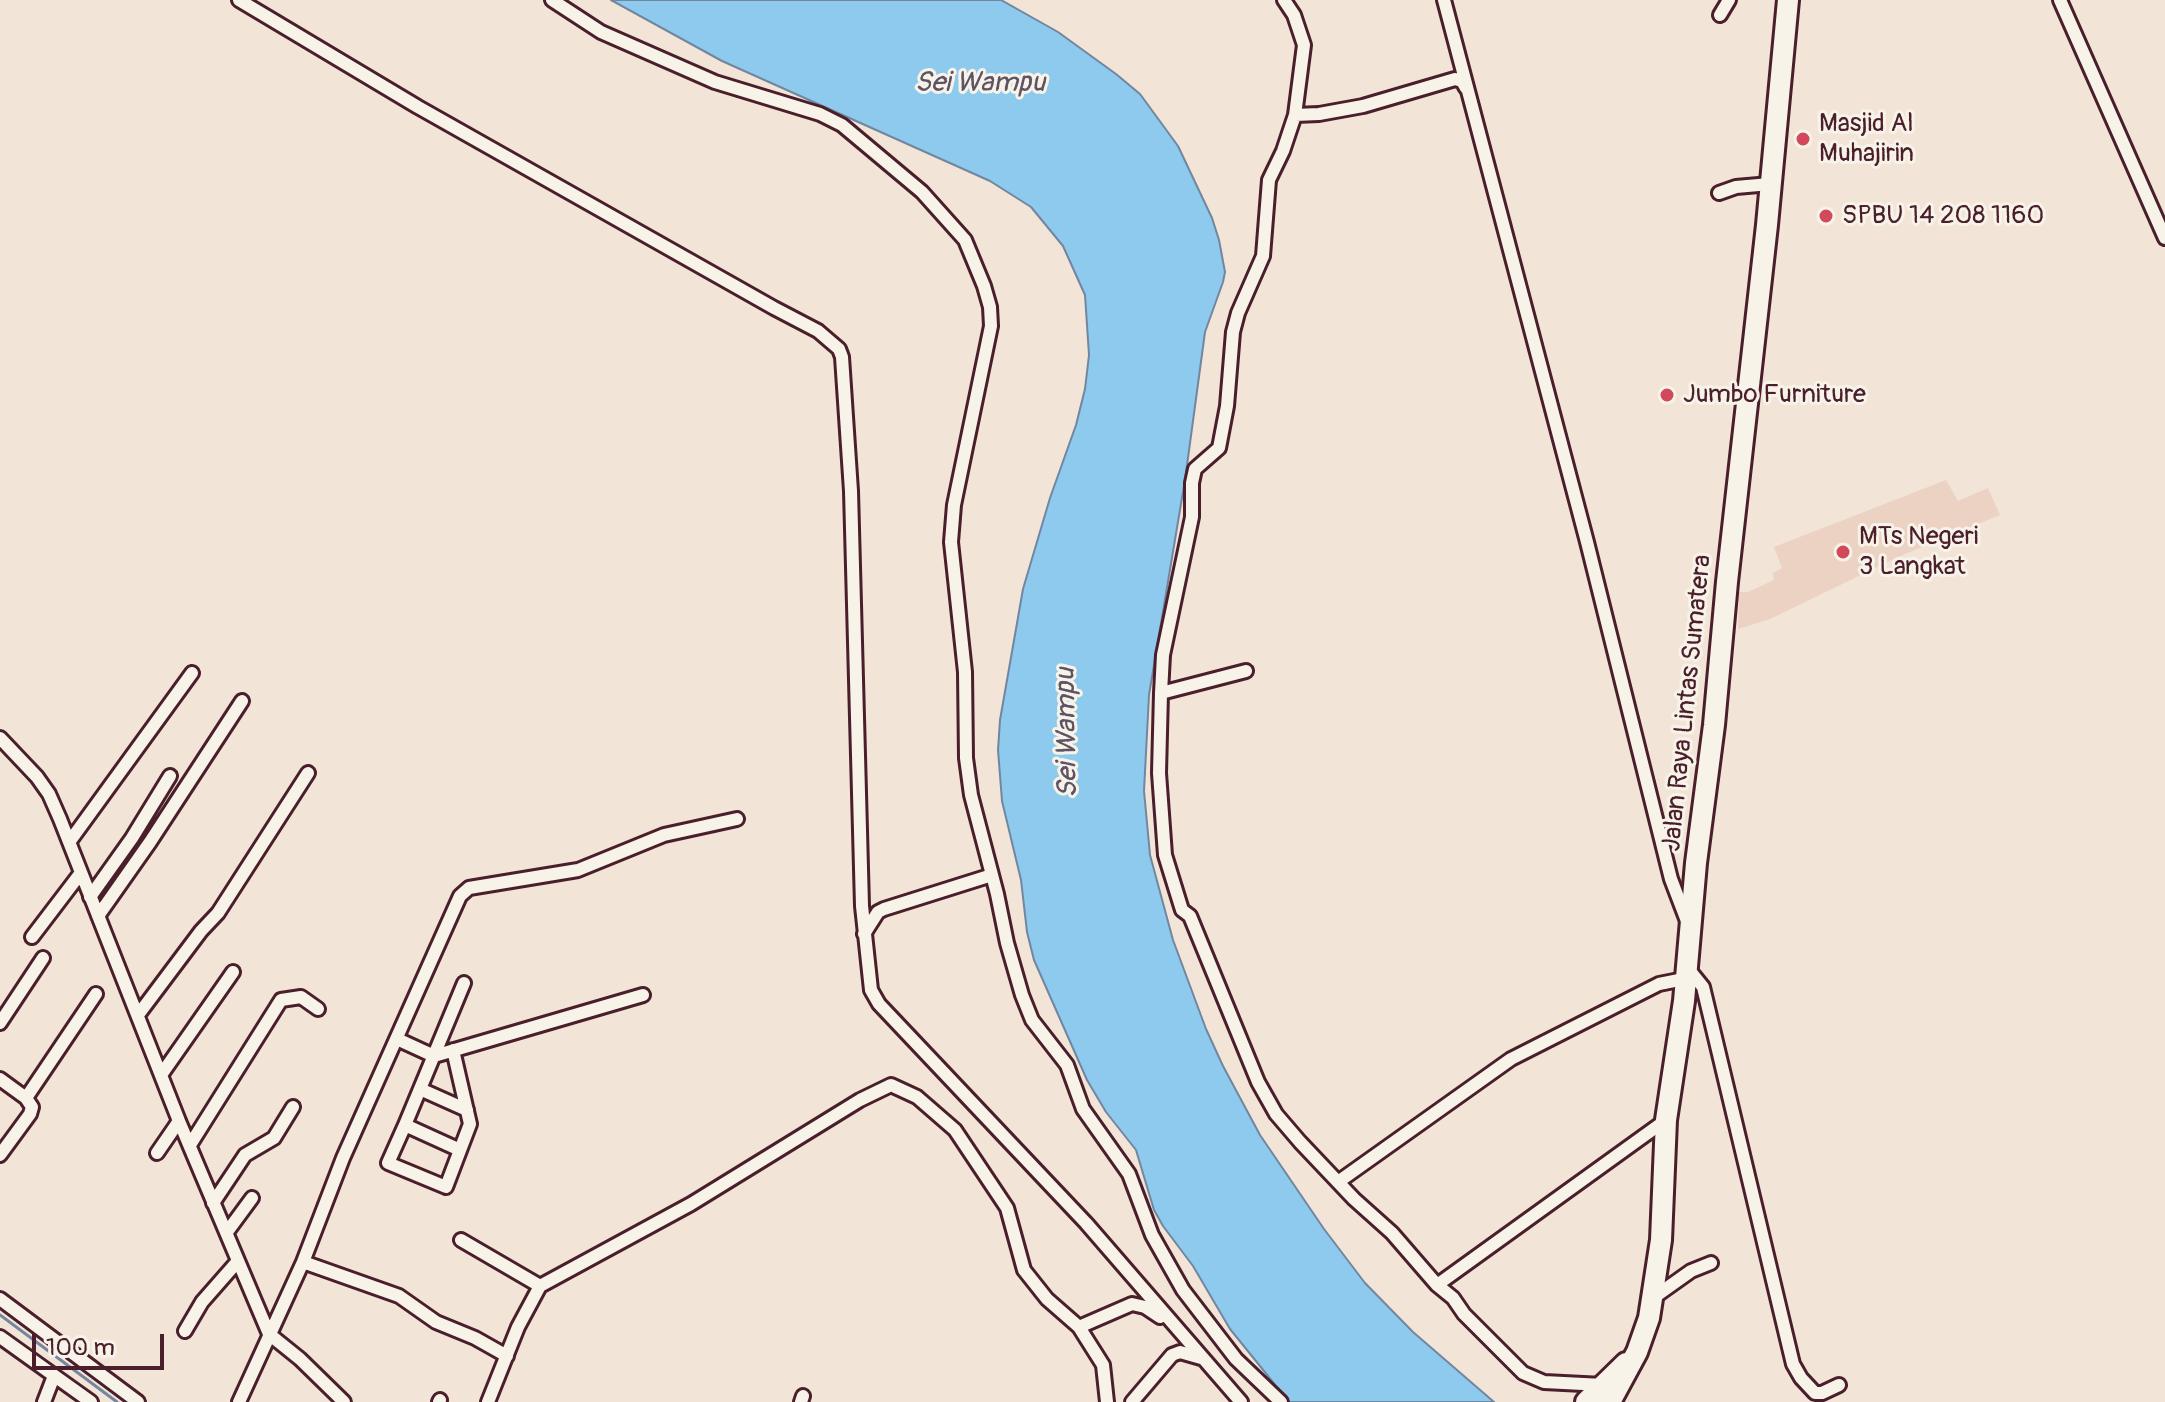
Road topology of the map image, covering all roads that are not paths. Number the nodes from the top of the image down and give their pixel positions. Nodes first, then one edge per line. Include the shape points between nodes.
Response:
1 (239, 0) edge
2 (552, 0) edge
3 (1284, 0) edge
4 (1444, 0) edge
5 (1729, 0) edge
6 (1788, 0) edge
7 (2060, 0) edge
8 (1720, 15) dead end
9 (1468, 90) junction
10 (1295, 115) junction
11 (1770, 184) junction
12 (1719, 193) dead end
13 (2165, 238) edge
14 (1246, 671) dead end
15 (192, 673) dead end
16 (1161, 693) junction
17 (242, 701) dead end
18 (0, 738) edge
19 (308, 773) dead end
20 (170, 776) dead end
21 (737, 819) dead end
22 (70, 841) junction
23 (80, 874) junction
24 (992, 875) junction
25 (90, 897) junction
26 (98, 916) junction
27 (1690, 928) junction
28 (864, 934) junction
29 (32, 937) dead end
30 (43, 958) dead end
31 (233, 972) dead end
32 (1685, 973) junction
33 (464, 983) dead end
34 (96, 994) dead end
35 (643, 995) dead end
36 (318, 1009) dead end
37 (138, 1015) junction
38 (0, 1023) edge
39 (397, 1039) junction
40 (453, 1050) junction
41 (434, 1056) junction
42 (161, 1075) junction
43 (0, 1079) edge
44 (420, 1089) junction
45 (26, 1098) junction
46 (293, 1107) dead end
47 (467, 1110) junction
48 (1666, 1120) junction
49 (179, 1121) junction
50 (405, 1125) junction
51 (190, 1145) junction
52 (460, 1150) junction
53 (157, 1153) dead end
54 (0, 1155) edge
55 (1338, 1182) junction
56 (252, 1198) dead end
57 (213, 1203) junction
58 (227, 1232) junction
59 (461, 1240) dead end
60 (238, 1261) junction
61 (303, 1262) junction
62 (1711, 1263) dead end
63 (1437, 1285) junction
64 (540, 1286) junction
65 (1653, 1298) junction
66 (0, 1299) edge
67 (1079, 1327) junction
68 (1176, 1328) junction
69 (185, 1331) dead end
70 (269, 1334) junction
71 (0, 1337) edge
72 (507, 1356) junction
73 (1203, 1358) junction
74 (1247, 1372) junction
75 (54, 1376) junction
76 (1839, 1385) dead end
77 (1610, 1392) edge
78 (1138, 1400) edge
79 (44, 1402) edge
80 (91, 1402) edge
81 (138, 1402) edge
82 (239, 1402) edge
83 (344, 1402) edge
84 (488, 1402) edge
85 (1107, 1402) edge
86 (1242, 1402) edge
87 (1281, 1402) edge
88 (1586, 1402) edge

1 - 28 street via 418,107 818,331 839,349 851,491
2 - 24 street via 601,32 715,82 842,125 922,192 965,240 987,296 991,326 951,542 965,672 966,758
3 - 10 street via 1304,45
4 - 9 street
5 - 8 street
6 - 11 highway, Jalan Raya Lintas Sumatera
7 - 13 street
9 - 10 street via 1455,79 1363,106
9 - 27 street via 1671,879
10 - 16 street via 1269,180 1263,256 1233,332 1219,448 1195,469 1192,517 1163,655
11 - 12 street
11 - 27 highway, Jalan Raya Lintas Sumatera
14 - 16 street
15 - 22 street
16 - 55 street via 1165,855 1182,910 1190,916 1276,1114
17 - 26 street
18 - 22 street via 49,794
19 - 37 street via 218,913
20 - 25 street
21 - 39 street via 664,835 578,870 469,888 456,903
22 - 23 street
23 - 25 street
23 - 29 street
24 - 28 street via 884,909
24 - 74 street via 1032,1020 1067,1065 1083,1109 1129,1174 1152,1235 1183,1290
25 - 26 street
26 - 37 street
27 - 32 highway, Jalan Raya Lintas Sumatera
28 - 68 street via 868,979 879,1004
30 - 38 street
31 - 42 street
32 - 48 highway, Jalan Raya Lintas Sumatera
32 - 55 street via 1511,1059
32 - 76 street via 1703,987 1793,1364 1815,1393
33 - 41 street
34 - 45 street
35 - 40 street
36 - 51 street via 301,997 281,1000
37 - 42 street
39 - 41 street
39 - 61 street
40 - 41 street
40 - 47 street
41 - 44 street
42 - 49 street
43 - 45 street
44 - 47 street
44 - 50 street
45 - 54 street via 32,1111
46 - 57 street via 274,1138 245,1155
47 - 52 street via 470,1124
48 - 63 street
48 - 65 highway, Jalan Raya Lintas Sumatera
49 - 51 street
49 - 53 street
50 - 52 street
50 - 52 street via 388,1163 446,1187
51 - 57 street
55 - 63 street
56 - 58 street
57 - 58 street
58 - 60 street
59 - 64 street
60 - 69 street
60 - 70 street
61 - 70 street
61 - 72 street via 399,1296 436,1322
62 - 65 street
63 - 77 street via 1523,1373 1544,1382
64 - 67 street via 691,1204 860,1100 895,1085 955,1130 1007,1208 1024,1270
64 - 72 street
65 - 77 highway, Jalan Raya Lintas Sumatera via 1637,1352
66 - 81 street
67 - 68 street via 1132,1304
67 - 85 street via 1103,1365
68 - 73 street
70 - 82 street
70 - 83 street
71 - 75 street
72 - 84 street
73 - 78 street via 1172,1355
73 - 86 street
74 - 86 street
74 - 87 street
75 - 79 street
75 - 80 street
77 - 88 highway, Jalan Raya Lintas Sumatera

